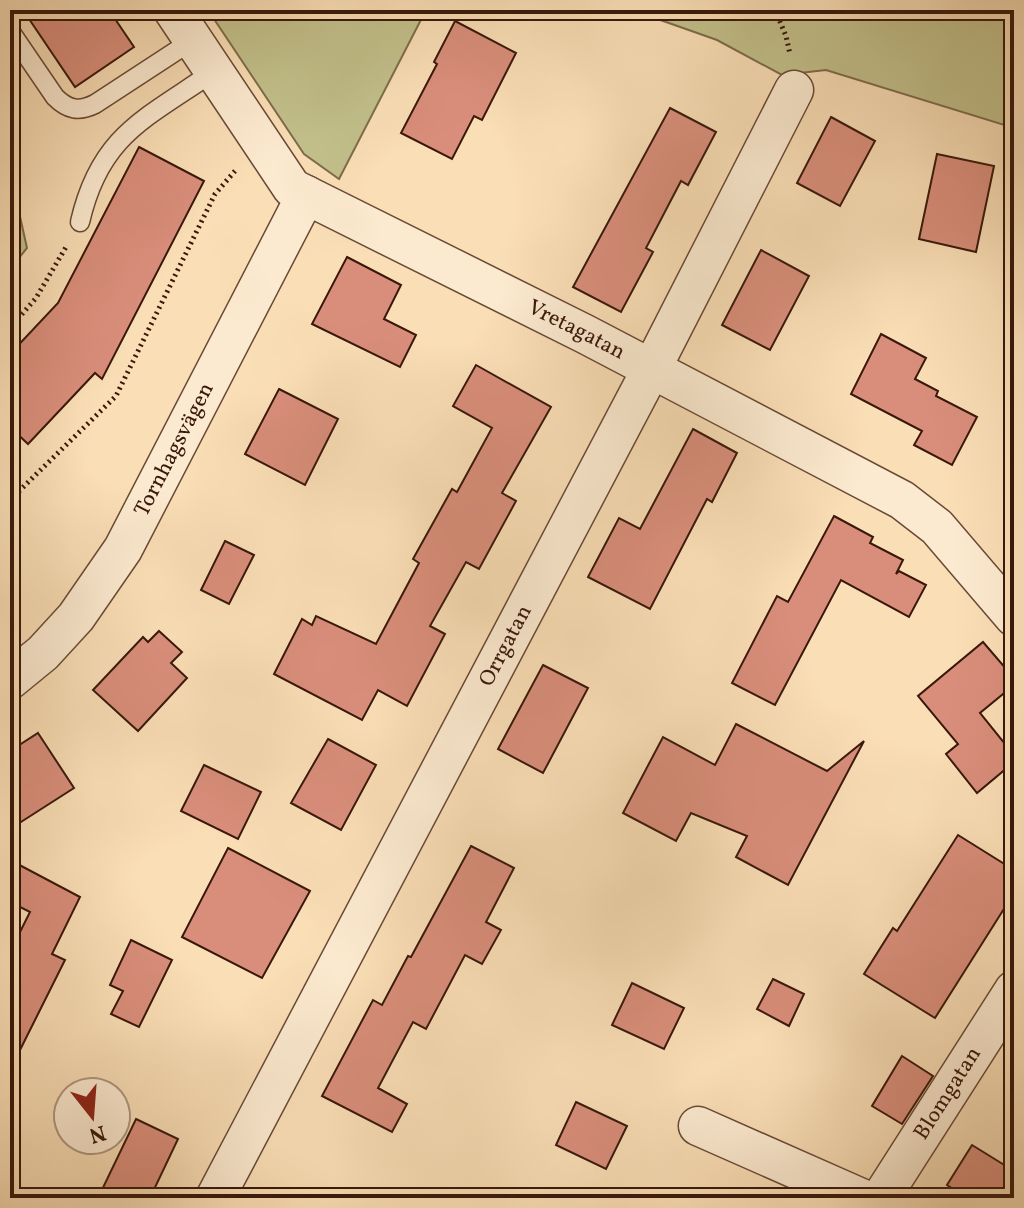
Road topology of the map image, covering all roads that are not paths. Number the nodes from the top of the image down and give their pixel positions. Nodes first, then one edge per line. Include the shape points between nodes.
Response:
1 (183, 25) edge
2 (10, 31) edge
3 (213, 72) junction
4 (794, 90) dead end
5 (306, 195) junction
6 (76, 230) road end
7 (652, 368) junction
8 (1014, 617) edge
9 (10, 680) edge
10 (1014, 990) edge
11 (698, 1126) dead end
12 (880, 1197) edge
13 (215, 1198) edge

1 - 2 lane via 85,109 63,106
1 - 3 street, Vretagatan
3 - 5 street, Vretagatan via 292,188
3 - 6 lane via 113,146 96,172
4 - 7 street, Orrgatan
5 - 7 street, Vretagatan
5 - 9 street, Tornhagsvägen via 123,549 76,617
7 - 8 street, Vretagatan via 924,515
7 - 13 street, Orrgatan
10 - 12 street, Blomgatan
11 - 12 street

